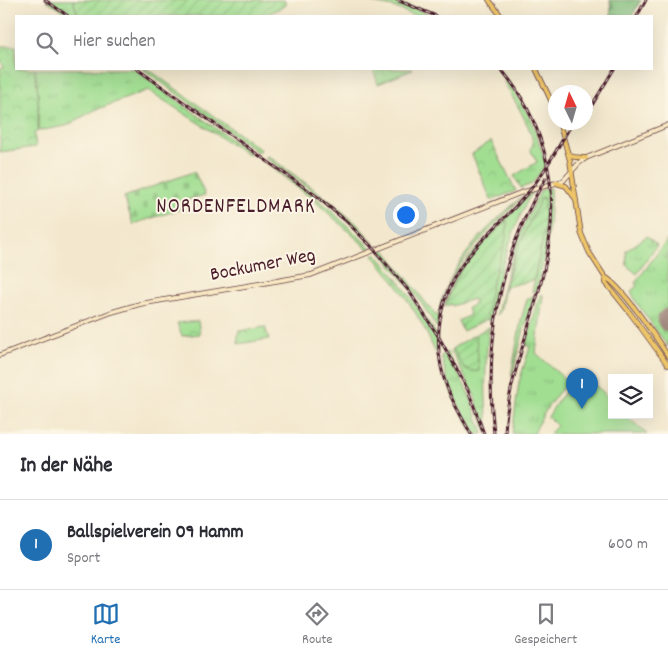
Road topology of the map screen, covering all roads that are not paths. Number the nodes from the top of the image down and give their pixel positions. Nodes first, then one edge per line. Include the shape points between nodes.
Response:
1 (488, 0) edge
2 (500, 15) edge
3 (536, 70) edge
4 (548, 94) edge
5 (668, 125) edge
6 (562, 130) edge
7 (569, 154) junction
8 (586, 158) junction
9 (572, 172) junction
10 (556, 183) junction
11 (576, 199) junction
12 (605, 277) junction
13 (0, 355) edge
14 (668, 356) edge
15 (668, 365) edge

1 - 2 main road
3 - 4 main road
5 - 8 main road
6 - 7 main road
7 - 8 main road
7 - 9 main road
8 - 9 main road, Bockumer Weg
9 - 10 main road, Bockumer Weg
9 - 11 main road
10 - 11 main road via 566,186
10 - 13 main road, Bockumer Weg via 532,188 311,275 134,305
11 - 12 main road via 584,241
12 - 14 main road via 623,294
12 - 15 main road via 606,283

